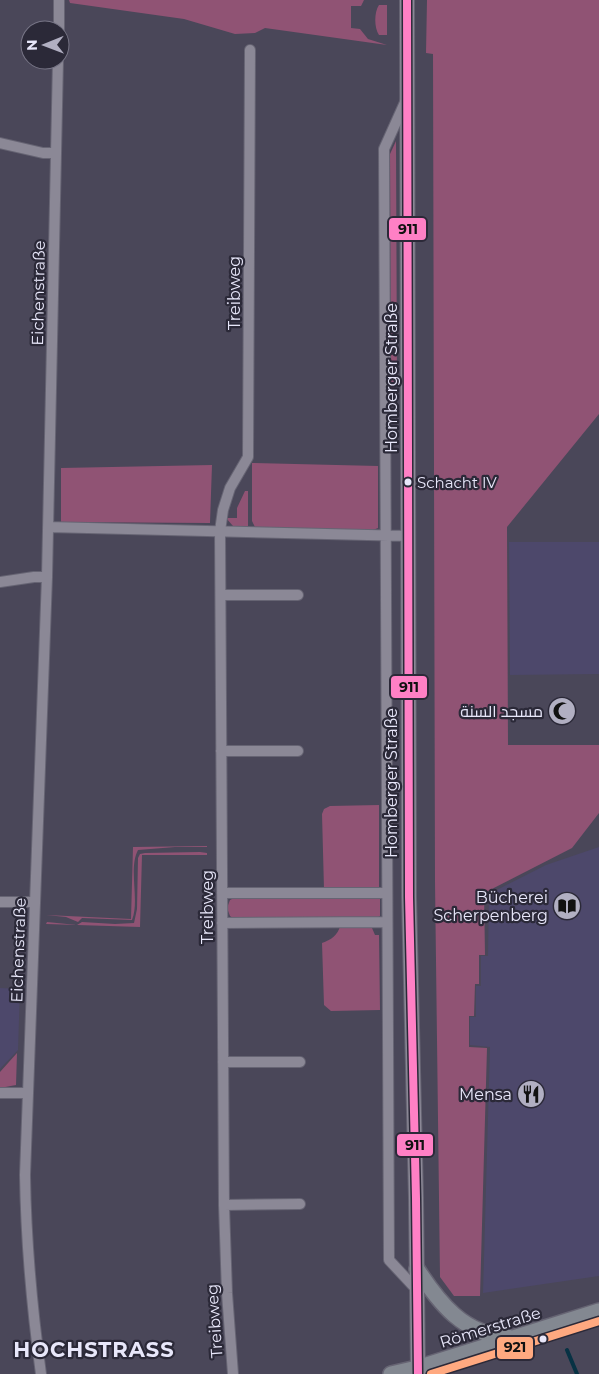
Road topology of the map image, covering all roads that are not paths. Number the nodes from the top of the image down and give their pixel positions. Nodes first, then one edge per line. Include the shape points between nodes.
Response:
1 (59, 0) edge
2 (407, 0) edge
3 (59, 20) edge
4 (250, 50) dead end
5 (58, 70) edge
6 (407, 97) junction
7 (0, 143) edge
8 (56, 153) junction
9 (48, 527) junction
10 (220, 531) junction
11 (387, 535) junction
12 (408, 536) junction
13 (47, 577) junction
14 (0, 582) edge
15 (221, 595) junction
16 (298, 595) dead end
17 (298, 751) dead end
18 (221, 752) junction
19 (222, 893) junction
20 (387, 893) junction
21 (0, 902) edge
22 (35, 902) junction
23 (222, 922) junction
24 (386, 922) junction
25 (223, 1062) junction
26 (300, 1062) dead end
27 (0, 1093) edge
28 (28, 1093) junction
29 (300, 1204) dead end
30 (224, 1206) junction
31 (417, 1269) junction
32 (417, 1290) junction
33 (599, 1311) edge
34 (515, 1338) junction
35 (417, 1371) edge
36 (41, 1374) edge
37 (233, 1374) edge
38 (391, 1374) edge

1 - 3 street
2 - 6 main road, Homberger Straße
4 - 10 street, Treibweg via 248,457 230,488
5 - 8 street, Eichenstraße
6 - 11 street, Homberger Straße via 384,149
6 - 12 main road, Homberger Straße
7 - 8 street
8 - 9 street, Eichenstraße
9 - 10 street
9 - 13 street, Eichenstraße
10 - 11 street
10 - 15 street, Treibweg
11 - 12 street
11 - 20 street, Homberger Straße
12 - 31 main road, Homberger Straße via 409,897
13 - 14 street
13 - 22 street, Eichenstraße
15 - 16 street
15 - 18 street, Treibweg
17 - 18 street
18 - 19 street, Treibweg
19 - 20 street
19 - 23 street, Treibweg
20 - 24 street, Homberger Straße
21 - 22 street
22 - 28 street, Eichenstraße
23 - 24 street
23 - 25 street, Treibweg
24 - 32 street, Homberger Straße via 389,1260
25 - 26 street
25 - 30 street, Treibweg
27 - 28 street
28 - 36 street, Eichenstraße via 24,1175 26,1235
29 - 30 street
30 - 37 street, Treibweg
31 - 32 main road, Homberger Straße
31 - 34 main road via 441,1304 463,1323 484,1333
32 - 35 main road, Homberger Straße
33 - 34 main road, Römerstraße
34 - 35 main road, Römerstraße
35 - 38 main road, Römerstraße

